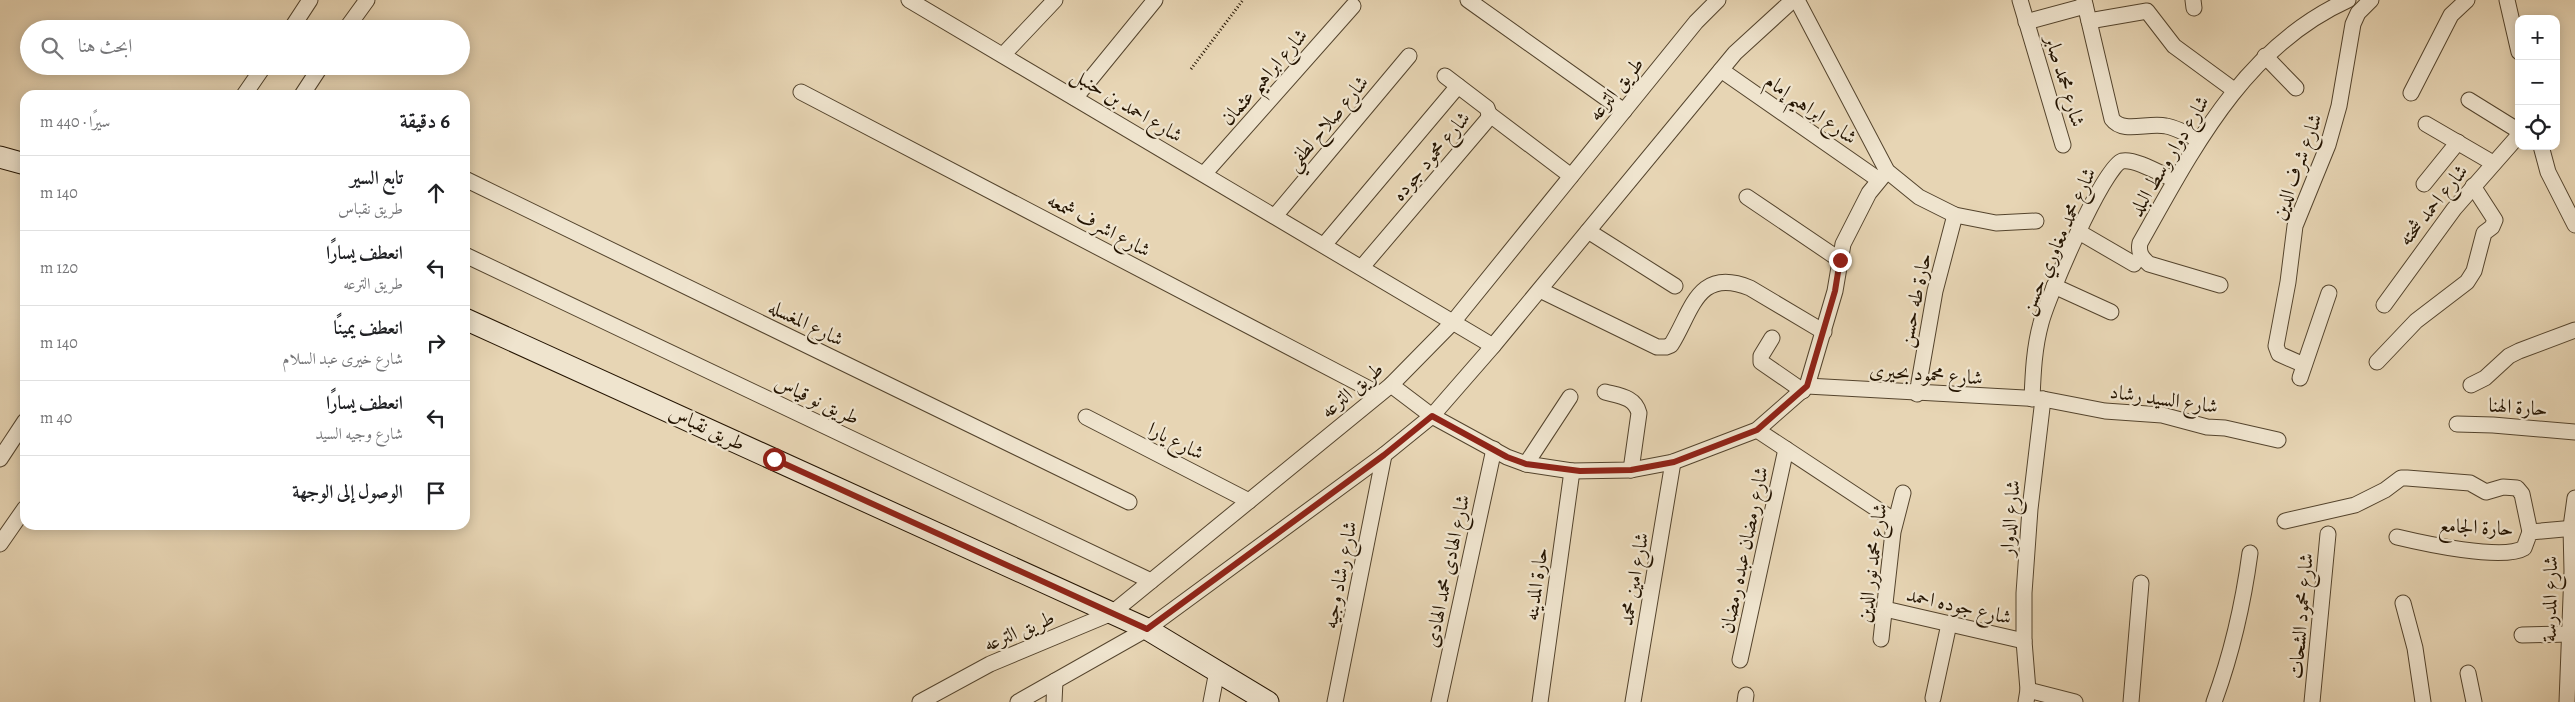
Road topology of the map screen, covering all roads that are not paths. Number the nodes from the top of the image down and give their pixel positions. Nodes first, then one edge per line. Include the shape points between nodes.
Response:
1 (310, 0) edge
2 (367, 0) edge
3 (909, 0) edge
4 (1054, 0) edge
5 (1155, 0) edge
6 (1468, 0) edge
7 (1795, 0) edge
8 (2020, 0) edge
9 (2348, 0) edge
10 (2371, 0) edge
11 (2467, 0) edge
12 (2507, 0) edge
13 (1708, 3) edge
14 (2084, 3) edge
15 (1353, 6) dead end
16 (2146, 6) edge
17 (297, 20) edge
18 (353, 20) edge
19 (2026, 22) junction
20 (2089, 22) junction
21 (2515, 35) edge
22 (1003, 56) junction
23 (1410, 56) dead end
24 (2265, 56) junction
25 (1720, 70) junction
26 (258, 75) edge
27 (315, 75) edge
28 (1445, 76) dead end
29 (1458, 86) junction
30 (2296, 88) dead end
31 (247, 90) edge
32 (305, 90) edge
33 (2234, 90) junction
34 (801, 92) dead end
35 (2411, 93) dead end
36 (1075, 98) junction
37 (2470, 100) dead end
38 (1624, 111) junction
39 (1489, 114) junction
40 (2426, 124) dead end
41 (2515, 128) edge
42 (2515, 139) edge
43 (2199, 140) junction
44 (2458, 142) junction
45 (2063, 145) dead end
46 (2542, 150) edge
47 (0, 157) edge
48 (20, 163) edge
49 (2493, 163) junction
50 (1204, 174) junction
51 (1571, 176) junction
52 (1883, 176) junction
53 (2176, 180) junction
54 (470, 181) edge
55 (2424, 184) dead end
56 (2473, 186) junction
57 (1747, 197) dead end
58 (1955, 215) junction
59 (1275, 216) junction
60 (2036, 221) dead end
61 (2575, 225) edge
62 (1588, 231) junction
63 (2079, 232) junction
64 (1324, 246) junction
65 (470, 257) edge
66 (1840, 260) junction
67 (2134, 264) dead end
68 (1362, 267) junction
69 (2220, 285) dead end
70 (1676, 286) dead end
71 (2054, 286) junction
72 (1540, 290) junction
73 (2329, 293) dead end
74 (2384, 305) dead end
75 (2111, 312) dead end
76 (470, 321) edge
77 (1453, 322) junction
78 (2575, 330) edge
79 (1824, 332) junction
80 (1772, 338) dead end
81 (1493, 346) junction
82 (2377, 362) dead end
83 (2471, 385) dead end
84 (1805, 389) junction
85 (1385, 390) junction
86 (1605, 392) dead end
87 (1917, 394) junction
88 (1570, 398) dead end
89 (2037, 399) junction
90 (1432, 416) junction
91 (1086, 417) dead end
92 (2457, 424) dead end
93 (20, 429) edge
94 (1757, 430) junction
95 (2575, 432) edge
96 (2278, 440) dead end
97 (1494, 449) junction
98 (1786, 449) junction
99 (1384, 455) junction
100 (0, 459) edge
101 (1674, 462) junction
102 (1526, 464) junction
103 (1631, 470) junction
104 (1572, 471) junction
105 (1903, 493) dead end
106 (2575, 498) edge
107 (1249, 501) junction
108 (1129, 502) dead end
109 (20, 515) edge
110 (1895, 521) junction
111 (2284, 521) dead end
112 (2573, 527) edge
113 (2530, 532) junction
114 (2328, 534) dead end
115 (2397, 537) dead end
116 (0, 544) edge
117 (2250, 554) dead end
118 (2574, 572) edge
119 (1151, 581) junction
120 (2141, 582) dead end
121 (2404, 603) dead end
122 (1885, 609) junction
123 (1112, 613) junction
124 (1949, 624) junction
125 (1147, 629) junction
126 (2570, 634) junction
127 (2522, 635) dead end
128 (1881, 639) dead end
129 (2024, 641) junction
130 (2572, 651) edge
131 (1740, 660) dead end
132 (1217, 672) junction
133 (2468, 673) dead end
134 (1055, 681) junction
135 (2570, 693) edge
136 (2027, 696) edge
137 (1933, 698) dead end
138 (920, 702) edge
139 (1018, 702) edge
140 (1054, 702) edge
141 (1211, 702) edge
142 (1267, 702) edge
143 (1335, 702) edge
144 (1439, 702) edge
145 (1540, 702) edge
146 (1633, 702) edge
147 (2075, 702) edge
148 (2131, 702) edge
149 (2214, 702) edge
150 (2312, 702) edge
151 (2423, 702) edge
152 (2474, 702) edge

1 - 17 street
2 - 18 street
3 - 22 street, شارع احمد بن حنبل
4 - 22 street
5 - 36 street
6 - 38 street
7 - 25 street via 1735,52
7 - 52 street
8 - 19 street, شارع محمد صابر
9 - 24 street, شارع دوار وسط البلد via 2284,39
10 - 73 street, شارع شرف الدين via 2358,13 2353,24 2339,106 2328,145 2295,226 2276,346 2279,354 2302,372
11 - 35 street via 2450,15
12 - 21 street
13 - 38 street, طريق الترعه
14 - 19 street
14 - 20 street
15 - 50 street, شارع ابراهيم عثمان
16 - 20 street, شارع دوار وسط البلد
16 - 33 street, شارع دوار وسط البلد via 2174,46
19 - 45 street, شارع محمد صابر
20 - 43 street via 2116,125 2158,124
22 - 36 street, شارع احمد بن حنبل
23 - 59 street, شارع صلاح لطفي
24 - 30 street
24 - 33 street, شارع دوار وسط البلد
25 - 52 street, شارع ابراهيم إمام
25 - 62 street
26 - 31 street
27 - 32 street
28 - 29 street, شارع محمود جوده
29 - 39 street, شارع محمود جوده
29 - 64 street
33 - 43 street, شارع دوار وسط البلد
34 - 85 street, شارع اشرف شمعه
36 - 50 street, شارع احمد بن حنبل
37 - 41 street
38 - 51 street, طريق الترعه
39 - 51 street
39 - 68 street, شارع محمود جوده via 1485,125
40 - 44 street
42 - 49 street, شارع احمد شحته
43 - 53 street, شارع دوار وسط البلد
44 - 49 street
44 - 55 street
46 - 61 street via 2548,172
47 - 48 street
49 - 56 street, شارع احمد شحته
50 - 59 street, شارع احمد بن حنبل
51 - 77 street, طريق الترعه
52 - 58 street, شارع ابراهيم إمام
52 - 66 street via 1857,214 1843,244
53 - 63 street, شارع محمد مغاوري حسن via 2132,161 2117,163
53 - 69 street, شارع دوار وسط البلد via 2139,250 2149,264
54 - 108 street, شارع المغسله
56 - 74 street, شارع احمد شحته via 2417,256
56 - 82 street via 2495,220 2484,233 2474,271 2462,287 2416,321
57 - 66 street
58 - 60 street, شارع ابراهيم إمام via 1996,223
58 - 87 street, حارة طه حسن via 1935,291
59 - 64 street, شارع احمد بن حنبل
62 - 70 street
62 - 72 street
63 - 67 street
63 - 71 street, شارع محمد مغاوري حسن
64 - 68 street, شارع احمد بن حنبل
65 - 119 street, طريق نو قياس
66 - 79 street
68 - 77 street, شارع احمد بن حنبل
71 - 75 street
71 - 89 street, شارع محمد مغاوري حسن via 2041,323 2034,360
72 - 79 street via 1657,347 1671,345 1696,297 1706,288 1725,282 1737,282
72 - 81 street
76 - 123 street, طريق نقباس
77 - 81 street, شارع احمد بن حنبل
77 - 85 street, طريق الترعه
78 - 83 street via 2509,356 2485,378
79 - 84 street
80 - 84 street via 1761,362
81 - 90 street
84 - 87 street, شارع محمود بحيرى
84 - 94 street, شارع اشرف شمعه
85 - 90 street, شارع اشرف شمعه
85 - 107 street, طريق الترعه
86 - 103 street via 1638,405 1640,412
87 - 89 street, شارع محمود بحيرى
88 - 102 street
89 - 96 street, شارع السيد رشاد via 2106,411 2162,415
89 - 129 street, شارع الدوار via 2024,593
90 - 97 street, شارع اشرف شمعه
90 - 99 street
91 - 107 street, شارع يارا
92 - 95 street, حارة الهنا
93 - 100 street
94 - 98 street
94 - 101 street, شارع اشرف شمعه
97 - 102 street, شارع اشرف شمعه
97 - 144 street, شارع الهادى محمد الهادى
98 - 110 street
98 - 131 street, شارع رمضان عبده رمضان
99 - 125 street
99 - 143 street, شارع رشاد وجيه
101 - 103 street, شارع اشرف شمعه
101 - 146 street, شارع امين محمد
102 - 104 street, شارع اشرف شمعه
103 - 104 street, شارع اشرف شمعه
104 - 145 street, حارة المدينه
105 - 110 street, شارع محمد نور الدين
106 - 112 street, شارع المدرسة
107 - 119 street, طريق الترعه
109 - 116 street
110 - 122 street, شارع محمد نور الدين
111 - 113 street via 2355,505 2401,478 2470,483 2486,492 2513,487 2522,494
112 - 113 street, حارة الجامع
112 - 118 street, شارع المدرسة
113 - 115 street, حارة الجامع via 2524,548 2511,552 2435,546
114 - 150 street, شارع محمود الشحات
117 - 149 street via 2242,608 2228,664
118 - 126 street, شارع المدرسة
119 - 123 street, طريق الترعه
120 - 148 street
121 - 151 street
122 - 124 street, شارع جوده احمد
122 - 128 street, شارع محمد نور الدين
123 - 125 street, طريق نقباس
123 - 138 street, طريق الترعه via 990,664
124 - 129 street, شارع جوده احمد
124 - 137 street
125 - 132 street, طريق نقباس
125 - 134 street
126 - 127 street
126 - 130 street, شارع المدرسة
129 - 136 street, شارع الدوار
130 - 135 street, شارع المدرسة
132 - 141 street
132 - 142 street, طريق نقباس
133 - 152 street
134 - 139 street
134 - 140 street
136 - 147 street

